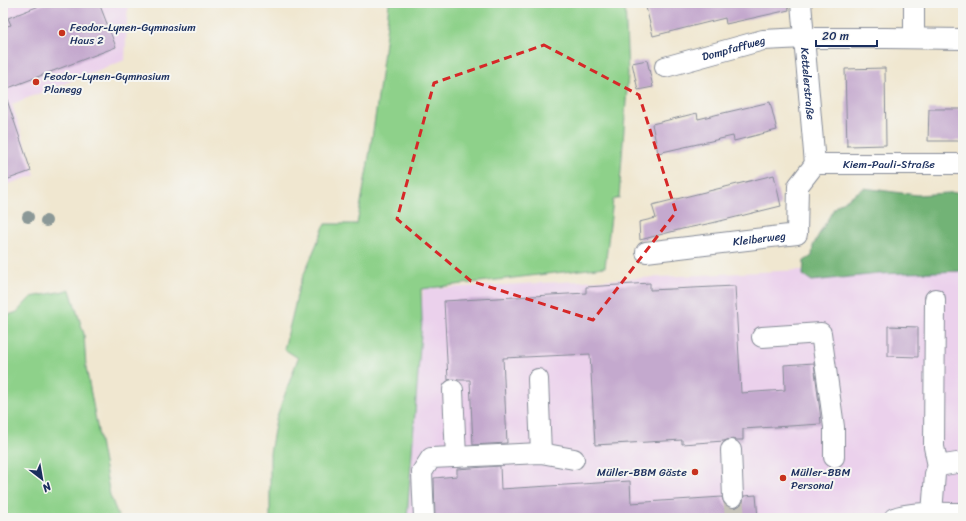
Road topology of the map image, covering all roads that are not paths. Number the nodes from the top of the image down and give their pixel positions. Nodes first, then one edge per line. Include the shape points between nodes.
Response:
1 (801, 3) edge
2 (914, 3) edge
3 (804, 38) junction
4 (914, 38) junction
5 (963, 39) edge
6 (665, 67) dead end
7 (815, 164) junction
8 (963, 164) edge
9 (646, 252) dead end
10 (935, 299) dead end
11 (762, 336) dead end
12 (538, 379) dead end
13 (453, 390) dead end
14 (731, 450) dead end
15 (541, 453) junction
16 (456, 457) junction
17 (834, 457) dead end
18 (574, 459) dead end
19 (963, 463) edge
20 (938, 466) junction
21 (733, 497) tunnel mouth
22 (932, 513) junction
23 (963, 514) edge
24 (424, 518) edge
25 (894, 518) edge

1 - 3 street, Kettelerstraße
2 - 4 street
3 - 4 street, Dompfaffweg
3 - 6 street, Dompfaffweg via 763,40
3 - 7 street, Kettelerstraße
4 - 5 street, Dompfaffweg
7 - 8 street, Kiem-Pauli-Straße
7 - 9 street, Kleiberweg via 798,186 797,234
10 - 20 street via 934,447
11 - 17 street via 821,333 834,427
12 - 15 street
13 - 16 street
14 - 21 street
15 - 16 street
15 - 18 street
16 - 24 street via 431,458 422,472
19 - 20 street
20 - 22 street
22 - 23 street
22 - 25 street

